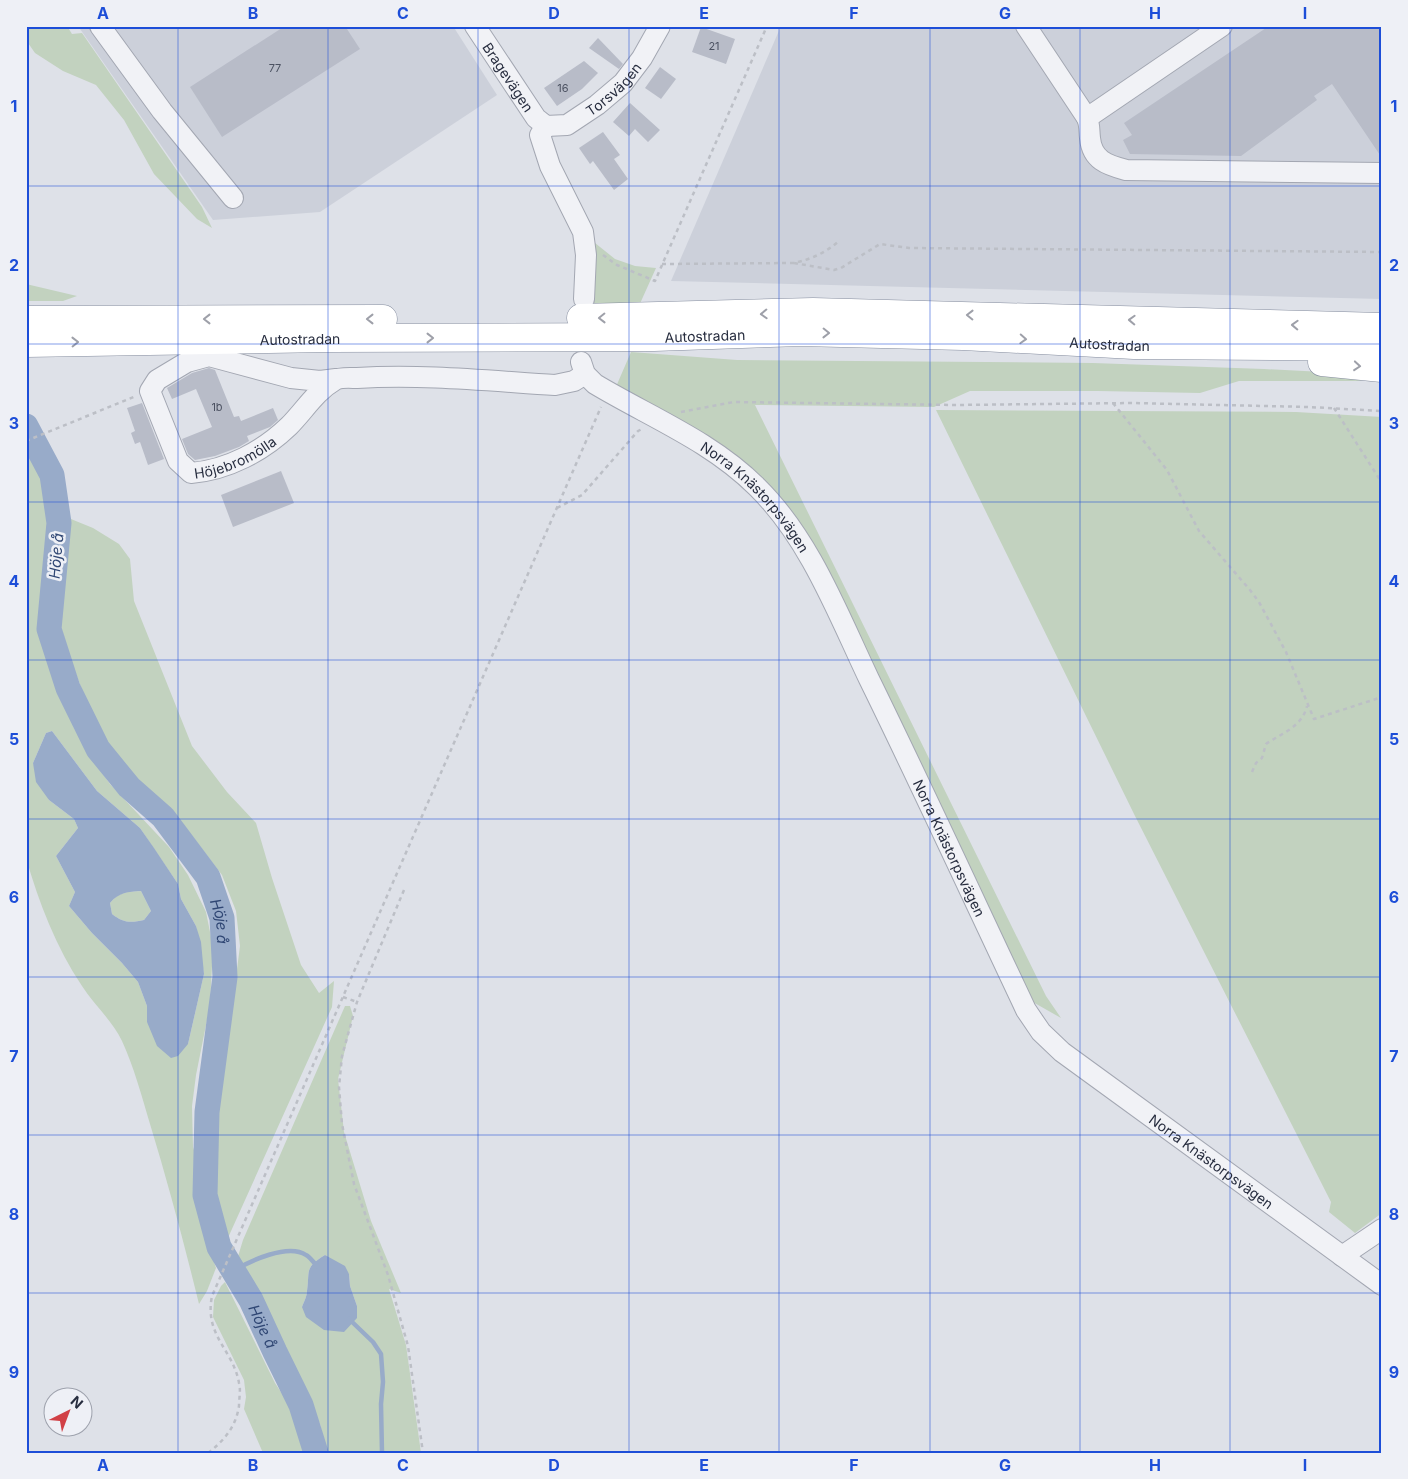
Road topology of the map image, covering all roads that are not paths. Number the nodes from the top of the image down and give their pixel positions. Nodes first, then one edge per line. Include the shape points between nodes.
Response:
1 (100, 26) edge
2 (475, 26) edge
3 (660, 26) edge
4 (1026, 26) edge
5 (1222, 26) edge
6 (1087, 118) junction
7 (546, 126) junction
8 (1375, 173) edge
9 (233, 198) dead end
10 (584, 299) dead end
11 (26, 320) edge
12 (1382, 322) edge
13 (1343, 326) junction
14 (1382, 327) edge
15 (26, 343) edge
16 (1134, 345) junction
17 (1382, 347) edge
18 (1382, 368) edge
19 (336, 379) junction
20 (1382, 1229) edge
21 (1342, 1256) junction
22 (1382, 1285) edge

1 - 9 street via 162,111
2 - 7 street, Bragevägen via 536,118
3 - 7 street, Torsvägen via 623,83 567,125
4 - 6 street
5 - 6 street
6 - 8 street via 1090,140 1097,155 1107,165 1126,170
7 - 10 street via 540,135 550,166 583,232 586,255
13 -> 11 highway, Autostradan via 813,312 510,320
12 - 13 highway
13 - 14 highway, Autostradan
15 -> 16 highway, Autostradan via 654,337 801,332
16 - 17 highway, Autostradan
16 -> 18 highway
19 - 19 street, Höjebromölla via 263,448 231,464 191,473 178,461 150,391 157,380 187,362 209,356 291,378
19 - 21 street, Norra Knästorpsvägen via 378,376 555,385 574,381 583,368 595,384 734,465 775,506 814,565 1026,1010 1041,1032 1070,1058
20 - 21 street
21 - 22 street, Norra Knästorpsvägen

